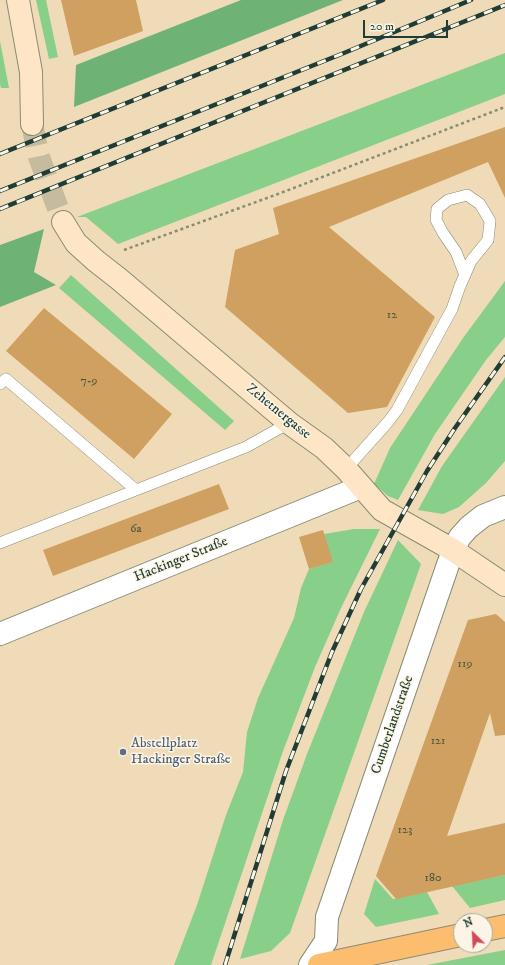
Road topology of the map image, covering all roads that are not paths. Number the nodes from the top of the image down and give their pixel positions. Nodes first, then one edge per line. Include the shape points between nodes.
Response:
1 (18, 0) edge
2 (32, 124) tunnel mouth
3 (63, 222) tunnel mouth
4 (465, 275) junction
5 (0, 384) edge
6 (289, 423) junction
7 (346, 469) junction
8 (361, 487) junction
9 (136, 490) junction
10 (505, 506) edge
11 (0, 543) edge
12 (453, 550) junction
13 (505, 585) edge
14 (0, 634) edge
15 (505, 926) edge
16 (493, 928) edge
17 (453, 937) edge
18 (310, 965) edge
19 (319, 965) edge

1 - 2 street via 31,72
3 - 6 street, Zehetnergasse via 76,243 96,261
4 - 4 lane via 471,261 488,240 490,221 480,204 466,195 448,200 437,209 436,220 456,252
4 - 7 lane via 452,309 397,410
5 - 9 lane via 6,379
6 - 7 street, Zehetnergasse via 324,448
6 - 9 lane via 246,447
7 - 8 street, Zehetnergasse
8 - 12 street, Zehetnergasse via 382,510
8 - 14 street, Hackinger Straße
9 - 11 lane
10 - 12 street, Cumberlandstraße via 482,516 460,537
12 - 13 street, Zehetnergasse
12 - 18 street, Cumberlandstraße via 327,917 326,941
15 - 16 main road
17 - 19 main road

